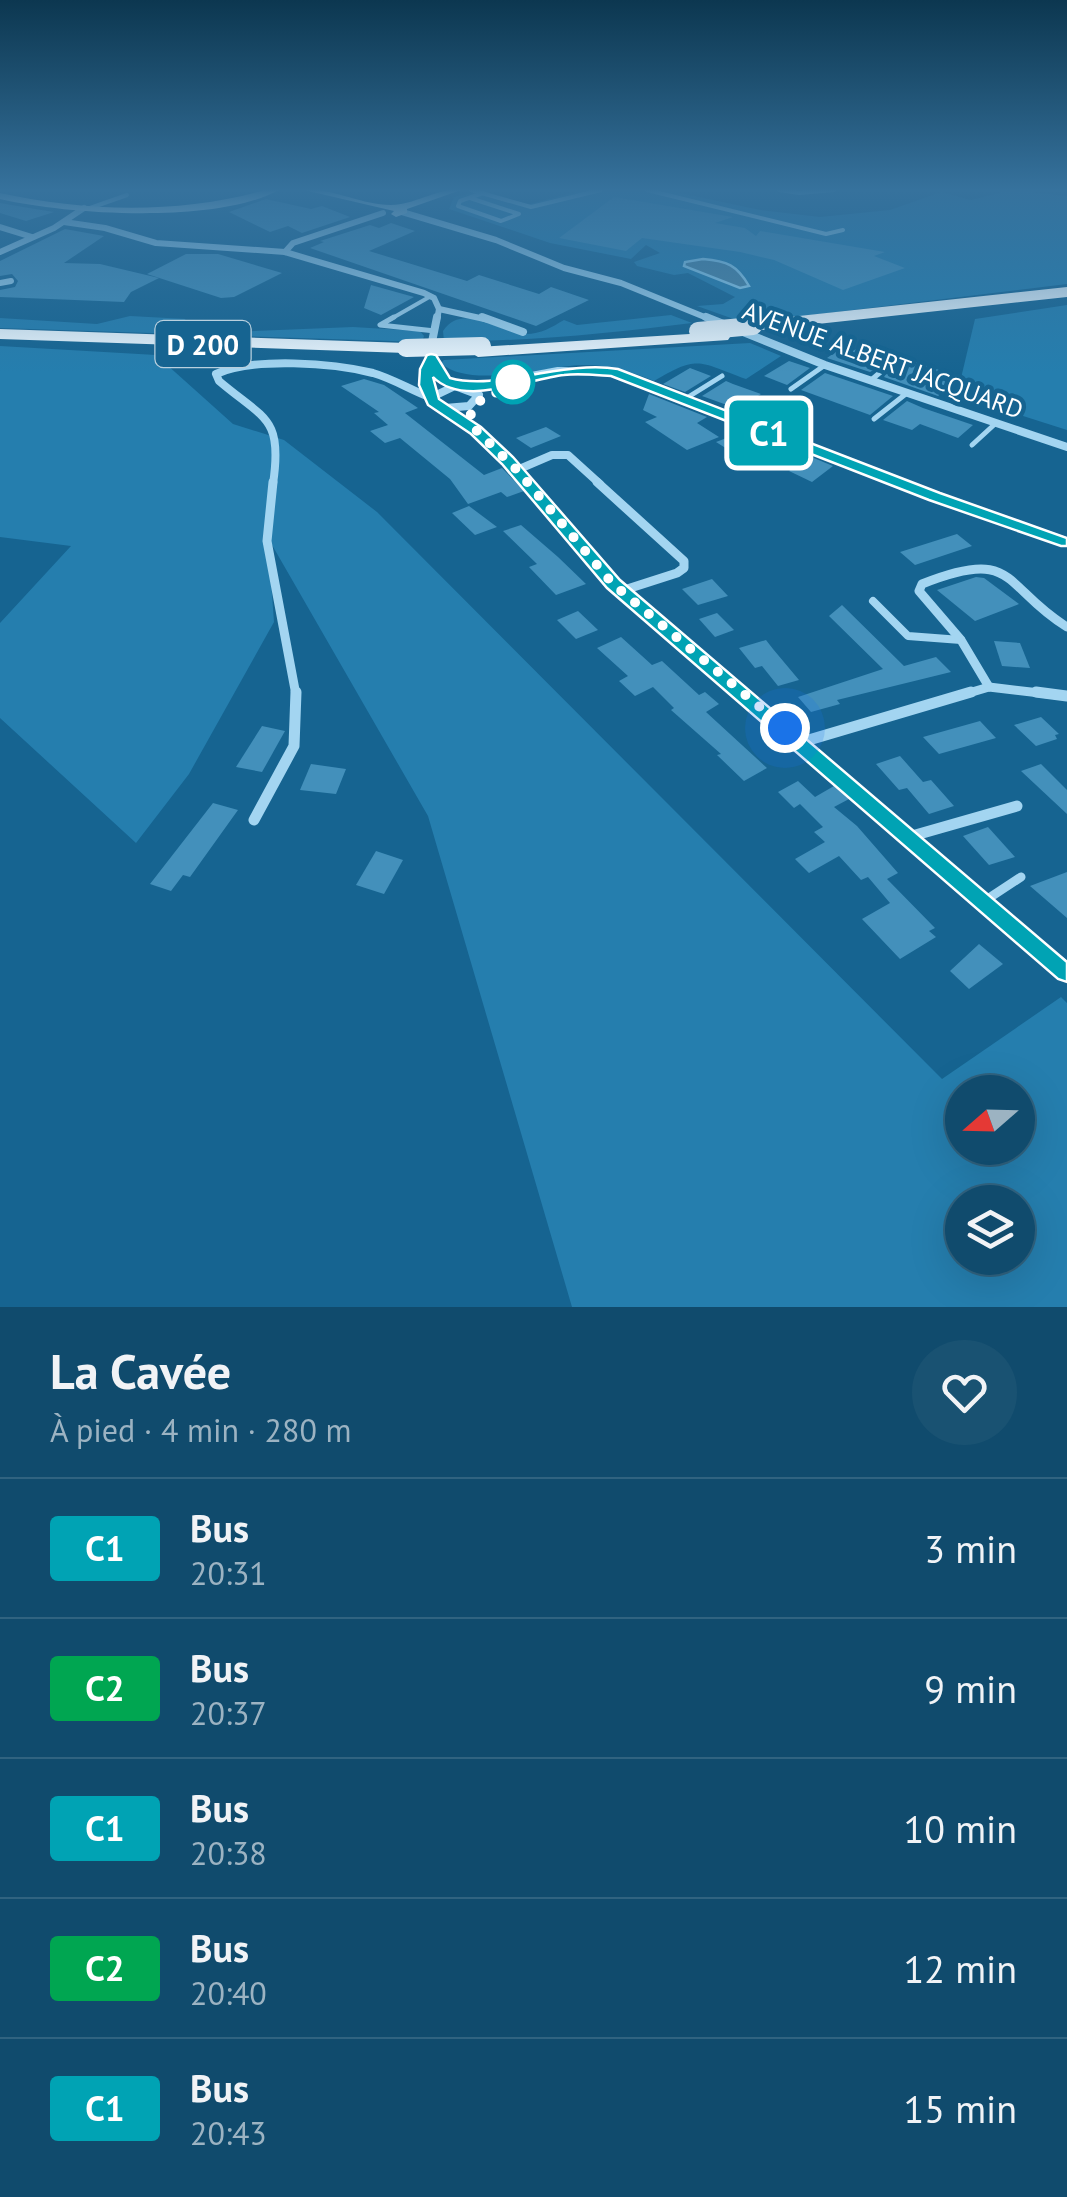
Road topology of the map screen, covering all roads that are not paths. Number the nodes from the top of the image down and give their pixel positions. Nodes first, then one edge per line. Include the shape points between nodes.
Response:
1 (277, 251) edge
2 (523, 251) edge
3 (286, 252) junction
4 (274, 257) dead end
5 (11, 281) dead end
6 (0, 283) edge
7 (1067, 294) edge
8 (432, 296) junction
9 (439, 309) junction
10 (434, 330) junction
11 (523, 332) dead end
12 (0, 337) edge
13 (480, 349) junction
14 (431, 358) junction
15 (825, 365) junction
16 (883, 370) dead end
17 (722, 376) dead end
18 (521, 380) junction
19 (870, 381) junction
20 (463, 387) junction
21 (791, 389) dead end
22 (907, 393) junction
23 (432, 398) junction
24 (684, 399) junction
25 (476, 402) junction
26 (440, 406) junction
27 (874, 419) dead end
28 (996, 424) junction
29 (476, 430) junction
30 (972, 445) dead end
31 (1067, 447) edge
32 (517, 470) junction
33 (1067, 542) edge
34 (621, 592) junction
35 (873, 601) dead end
36 (1067, 628) edge
37 (961, 640) junction
38 (989, 687) junction
39 (1067, 696) edge
40 (802, 742) junction
41 (1017, 806) dead end
42 (254, 820) dead end
43 (912, 836) junction
44 (1021, 878) dead end
45 (986, 900) junction
46 (1067, 970) edge

1 - 3 street
2 - 15 street, AVENUE ALBERT JACQUARD
3 - 4 lane
3 - 8 street
5 - 6 street
7 - 13 main road, D 200, bridge
7 - 13 main road, D 200 via 722,337
8 - 9 street
8 - 10 lane via 380,325
9 - 10 street
9 - 11 street
10 - 14 street
12 - 13 main road, D 200, bridge via 217,350
14 - 20 street via 438,374
14 - 23 street via 426,379
15 - 19 street, AVENUE ALBERT JACQUARD
15 - 21 lane
16 - 19 lane
17 - 24 lane
18 - 20 street
18 - 24 street via 566,370 607,371
18 - 25 street
19 - 22 street, AVENUE ALBERT JACQUARD
20 - 23 street via 442,389
20 - 25 street via 478,394
22 - 27 lane
22 - 28 street, AVENUE ALBERT JACQUARD
23 - 26 street
23 - 42 street via 362,371 247,365 216,374 268,423 277,447 266,541 284,618 297,732
24 - 33 street
25 - 26 street
25 - 29 street via 470,417
26 - 29 street
28 - 30 lane
28 - 31 street, AVENUE ALBERT JACQUARD
29 - 32 street
32 - 34 street
32 - 34 street via 568,455 684,562 677,573
34 - 40 street
35 - 37 lane via 908,636
36 - 37 street via 1010,576 977,567 919,587
37 - 38 street
38 - 39 street
38 - 40 street
40 - 43 street
41 - 43 street
43 - 45 street
44 - 45 lane
45 - 46 street

